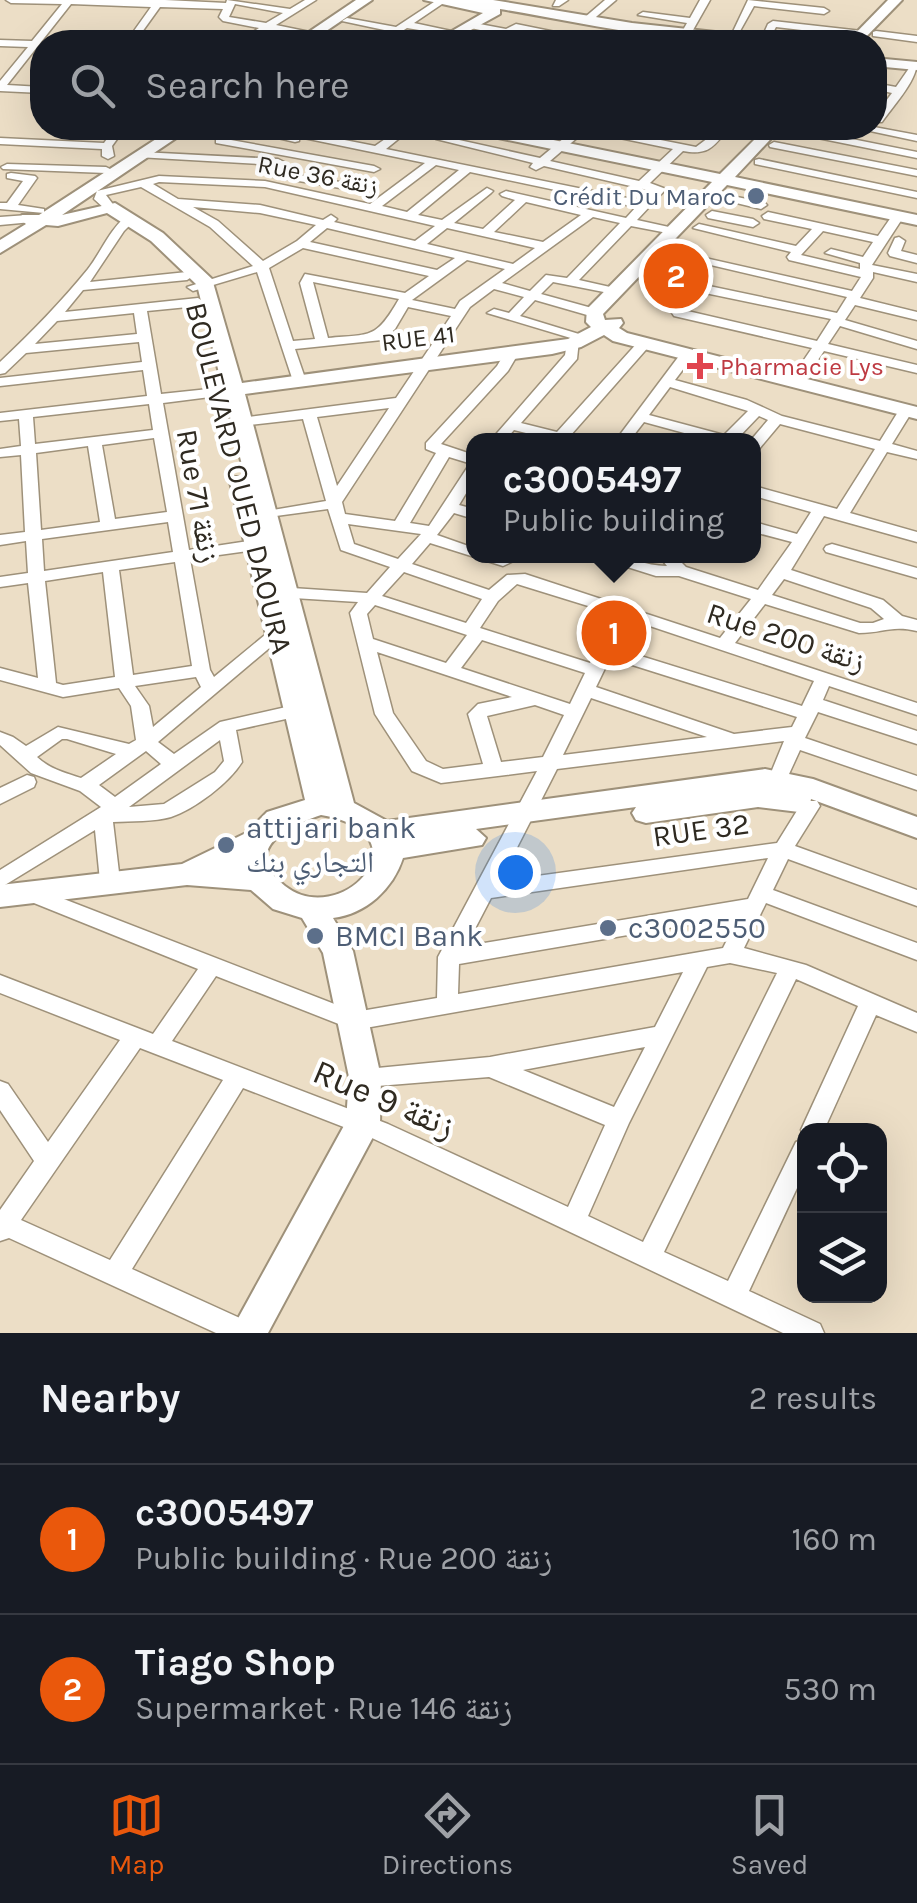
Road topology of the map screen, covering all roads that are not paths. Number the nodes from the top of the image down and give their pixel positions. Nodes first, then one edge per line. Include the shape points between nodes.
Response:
1 (10, 0) edge
2 (311, 0) edge
3 (364, 0) edge
4 (378, 0) edge
5 (469, 0) edge
6 (611, 0) edge
7 (659, 0) edge
8 (706, 0) edge
9 (895, 0) edge
10 (907, 0) edge
11 (70, 1) edge
12 (436, 1) edge
13 (159, 2) edge
14 (231, 2) edge
15 (834, 3) dead end
16 (799, 4) edge
17 (750, 5) edge
18 (491, 9) edge
19 (292, 12) junction
20 (824, 12) junction
21 (643, 15) junction
22 (348, 21) junction
23 (586, 23) junction
24 (811, 23) junction
25 (632, 26) junction
26 (269, 27) junction
27 (689, 27) junction
28 (403, 28) junction
29 (51, 30) edge
30 (142, 30) edge
31 (264, 30) edge
32 (280, 30) edge
33 (325, 30) edge
34 (330, 30) edge
35 (400, 30) edge
36 (412, 30) edge
37 (459, 30) edge
38 (577, 30) edge
39 (612, 30) edge
40 (701, 30) edge
41 (736, 30) edge
42 (771, 30) edge
43 (836, 30) edge
44 (871, 30) edge
45 (874, 30) edge
46 (887, 38) edge
47 (917, 38) edge
48 (0, 43) edge
49 (30, 43) edge
50 (887, 54) edge
51 (30, 56) edge
52 (917, 57) edge
53 (887, 63) edge
54 (916, 66) edge
55 (0, 88) edge
56 (887, 88) edge
57 (30, 89) edge
58 (900, 91) junction
59 (887, 106) edge
60 (887, 121) edge
61 (917, 127) edge
62 (887, 133) edge
63 (917, 138) edge
64 (63, 140) edge
65 (111, 140) edge
66 (152, 140) edge
67 (164, 140) edge
68 (295, 140) edge
69 (331, 140) edge
70 (389, 140) edge
71 (440, 140) joint
72 (532, 140) edge
73 (569, 140) edge
74 (645, 140) edge
75 (711, 140) edge
76 (772, 140) edge
77 (774, 140) edge
78 (807, 140) edge
79 (828, 140) edge
80 (0, 141) edge
81 (220, 141) joint
82 (24, 142) junction
83 (60, 144) junction
84 (107, 146) junction
85 (561, 146) junction
86 (681, 147) junction
87 (380, 149) junction
88 (394, 152) junction
89 (140, 155) junction
90 (917, 155) edge
91 (418, 156) junction
92 (197, 159) junction
93 (436, 160) junction
94 (759, 162) junction
95 (541, 163) junction
96 (662, 166) junction
97 (110, 167) junction
98 (42, 168) junction
99 (470, 168) junction
100 (276, 169) junction
101 (374, 170) junction
102 (694, 172) junction
103 (2, 173) edge
104 (917, 173) edge
105 (523, 179) junction
106 (140, 181) junction
107 (641, 184) junction
108 (730, 184) junction
109 (352, 187) junction
110 (488, 191) dead end
111 (917, 195) edge
112 (524, 198) junction
113 (344, 201) junction
114 (176, 202) junction
115 (645, 205) junction
116 (6, 206) edge
117 (243, 206) junction
118 (372, 208) junction
119 (103, 209) junction
120 (590, 214) junction
121 (409, 216) junction
122 (898, 216) junction
123 (36, 217) junction
124 (917, 220) edge
125 (0, 221) edge
126 (705, 221) junction
127 (126, 222) junction
128 (796, 222) junction
129 (629, 223) junction
130 (753, 223) dead end
131 (324, 224) junction
132 (445, 224) junction
133 (820, 227) junction
134 (487, 232) junction
135 (674, 232) junction
136 (0, 237) edge
137 (882, 239) junction
138 (899, 241) junction
139 (301, 244) junction
140 (418, 245) junction
141 (775, 245) junction
142 (917, 245) edge
143 (543, 246) junction
144 (0, 248) edge
145 (831, 253) dead end
146 (795, 254) junction
147 (674, 255) junction
148 (465, 256) junction
149 (917, 258) edge
150 (262, 267) junction
151 (512, 267) junction
152 (866, 268) junction
153 (438, 274) junction
154 (652, 278) junction
155 (917, 278) edge
156 (570, 282) junction
157 (490, 284) junction
158 (196, 287) junction
159 (78, 288) junction
160 (614, 292) junction
161 (719, 293) junction
162 (530, 296) junction
163 (852, 297) junction
164 (405, 299) junction
165 (140, 310) junction
166 (457, 313) junction
167 (494, 313) dead end
168 (679, 313) dead end
169 (917, 316) edge
170 (55, 317) junction
171 (511, 318) junction
172 (699, 318) junction
173 (838, 319) junction
174 (594, 329) junction
175 (145, 338) junction
176 (323, 344) junction
177 (644, 344) junction
178 (820, 345) junction
179 (917, 345) edge
180 (288, 346) junction
181 (22, 350) junction
182 (511, 354) junction
183 (917, 354) edge
184 (687, 355) junction
185 (427, 364) junction
186 (148, 365) junction
187 (911, 367) edge
188 (0, 370) edge
189 (802, 373) junction
190 (299, 381) junction
191 (0, 382) edge
192 (668, 382) junction
193 (226, 391) junction
194 (152, 398) junction
195 (401, 402) junction
196 (913, 408) edge
197 (756, 411) junction
198 (26, 414) junction
199 (309, 414) junction
200 (0, 416) edge
201 (642, 418) junction
202 (777, 419) junction
203 (241, 422) junction
204 (511, 424) junction
205 (160, 433) junction
206 (504, 433) edge
207 (544, 433) edge
208 (571, 433) edge
209 (629, 433) edge
210 (699, 433) edge
211 (733, 433) edge
212 (94, 441) junction
213 (761, 442) edge
214 (882, 445) junction
215 (30, 449) junction
216 (444, 452) junction
217 (0, 454) edge
218 (917, 454) edge
219 (466, 458) edge
220 (466, 483) edge
221 (761, 494) edge
222 (450, 506) junction
223 (820, 510) junction
224 (336, 511) junction
225 (466, 511) edge
226 (267, 515) junction
227 (840, 515) junction
228 (174, 516) junction
229 (108, 525) junction
230 (400, 526) junction
231 (761, 529) edge
232 (429, 534) junction
233 (34, 535) junction
234 (912, 535) edge
235 (0, 540) edge
236 (802, 540) junction
237 (255, 545) junction
238 (832, 549) dead end
239 (466, 550) edge
240 (181, 556) junction
241 (632, 563) edge
242 (684, 563) edge
243 (110, 566) junction
244 (398, 566) junction
245 (893, 566) junction
246 (781, 572) junction
247 (917, 573) edge
248 (36, 576) junction
249 (0, 582) edge
250 (275, 592) junction
251 (492, 597) junction
252 (370, 598) junction
253 (759, 598) junction
254 (624, 612) junction
255 (896, 620) junction
256 (917, 626) edge
257 (474, 632) junction
258 (277, 634) junction
259 (367, 642) junction
260 (724, 646) junction
261 (603, 650) junction
262 (202, 670) junction
263 (450, 670) junction
264 (594, 670) junction
265 (0, 674) edge
266 (824, 678) junction
267 (125, 684) junction
268 (48, 689) junction
269 (212, 689) junction
270 (584, 689) junction
271 (536, 699) junction
272 (808, 708) junction
273 (917, 708) edge
274 (295, 711) junction
275 (572, 711) junction
276 (226, 726) junction
277 (794, 736) junction
278 (0, 738) edge
279 (917, 738) edge
280 (734, 740) junction
281 (140, 747) junction
282 (25, 756) junction
283 (549, 760) junction
284 (174, 762) junction
285 (494, 768) junction
286 (777, 780) junction
287 (28, 782) dead end
288 (917, 783) edge
289 (86, 784) junction
290 (0, 797) edge
291 (331, 806) junction
292 (810, 806) junction
293 (108, 812) junction
294 (521, 823) junction
295 (917, 828) edge
296 (256, 840) junction
297 (385, 841) junction
298 (917, 844) edge
299 (783, 848) junction
300 (187, 874) junction
301 (256, 878) junction
302 (110, 881) junction
303 (8, 889) edge
304 (485, 891) junction
305 (917, 898) edge
306 (756, 899) junction
307 (349, 902) junction
308 (311, 908) junction
309 (338, 951) junction
310 (917, 952) edge
311 (730, 955) junction
312 (449, 957) junction
313 (698, 962) junction
314 (212, 965) junction
315 (790, 970) junction
316 (0, 984) edge
317 (870, 1004) junction
318 (447, 1006) junction
319 (354, 1021) junction
320 (917, 1023) edge
321 (665, 1034) junction
322 (147, 1040) junction
323 (490, 1067) junction
324 (238, 1076) junction
325 (365, 1077) junction
326 (0, 1090) edge
327 (619, 1120) junction
328 (816, 1123) edge
329 (363, 1124) junction
330 (47, 1160) junction
331 (797, 1164) edge
332 (573, 1223) junction
333 (2, 1227) edge
334 (648, 1258) junction
335 (116, 1272) junction
336 (733, 1297) junction
337 (246, 1333) edge
338 (811, 1333) edge

1 - 11 street
2 - 19 street
3 - 33 street
4 - 22 street
5 - 18 street
6 - 23 street
7 - 21 street
8 - 27 street
9 - 44 street
10 - 45 street
11 - 13 street
11 - 29 street
12 - 18 street
12 - 28 street
13 - 14 street
13 - 30 street
14 - 19 street
14 - 26 street via 226,19
15 - 20 street
16 - 17 street
16 - 20 street
17 - 24 street
17 - 41 street
18 - 23 street
18 - 37 street
19 - 26 street
20 - 24 street
21 - 25 street
21 - 27 street
22 - 28 street
22 - 34 street
23 - 25 street
23 - 38 street
23 - 39 street
24 - 42 street via 773,24
24 - 43 street
25 - 27 street
26 - 31 street
26 - 32 street
27 - 40 street
28 - 35 street
28 - 36 street
46 - 47 street
48 - 49 street
50 - 52 street
51 - 55 street
53 - 54 street
54 - 58 street
55 - 57 street
56 - 58 street
58 - 59 street
60 - 61 street
62 - 63 street
64 - 83 street
65 - 84 street
66 - 97 street
67 - 89 street
68 - 100 street
69 - 87 street
70 - 87 street
71 - 91 street
71 - 95 street
72 - 85 street
73 - 85 street
74 - 86 street
75 - 86 street via 700,150
76 - 108 street
77 - 94 street
78 - 104 street
79 - 90 street
80 - 82 street
81 - 92 street
81 - 100 street
82 - 83 street
82 - 103 street
83 - 84 street
83 - 98 street
84 - 97 street
85 - 95 street
85 - 96 street
86 - 96 street
87 - 88 street
88 - 91 street
88 - 101 street
89 - 92 street
89 - 123 street
91 - 93 street
92 - 100 street
93 - 99 street
93 - 118 street
94 - 108 street
94 - 111 street
95 - 105 street
95 - 107 street
96 - 102 street
96 - 107 street
97 - 98 street
97 - 123 street
98 - 103 street
99 - 105 street
99 - 121 street
100 - 101 street
100 - 106 street, Rue 36 زنقة
100 - 109 street
100 - 113 street, Rue 36 زنقة
100 - 117 street
101 - 109 street
102 - 108 street
102 - 108 street
103 - 116 street via 31,178
105 - 112 street via 506,194
105 - 115 street
106 - 114 street
106 - 119 street, Rue 36 زنقة via 101,193
107 - 115 street via 660,189
108 - 122 street
108 - 126 street
108 - 128 street via 765,210
108 - 135 street
109 - 113 street
110 - 132 street
112 - 120 street
112 - 134 street
113 - 118 street, Rue 36 زنقة
113 - 131 street
114 - 117 street
114 - 150 street via 224,231
115 - 129 street
116 - 123 street
117 - 131 street
118 - 121 street, Rue 36 زنقة
119 - 123 street
119 - 127 street, BOULEVARD OUED DAOURA
120 - 129 street
120 - 143 street
121 - 132 street, Rue 36 زنقة
122 - 124 street
122 - 137 street
123 - 125 street
123 - 136 street
123 - 144 street
126 - 130 street
126 - 141 street
126 - 147 street
127 - 158 street, BOULEVARD OUED DAOURA
127 - 159 street
128 - 133 street
128 - 141 street
129 - 135 street
129 - 156 street
131 - 139 street
131 - 140 street
132 - 134 street, Rue 36 زنقة
132 - 140 street
133 - 137 street
133 - 146 street
134 - 143 street, Rue 36 زنقة
135 - 160 street
137 - 138 street
137 - 152 street
138 - 142 street
138 - 149 street via 894,253
139 - 150 street
139 - 153 street
140 - 148 street
141 - 146 street
143 - 151 street
145 - 152 street
146 - 152 street
147 - 154 street
147 - 163 street
148 - 151 street
148 - 153 street
150 - 158 street
150 - 180 street
151 - 157 street
152 - 155 street
152 - 163 street
153 - 164 street
154 - 161 street
154 - 174 street
156 - 160 street
156 - 162 street via 550,278
157 - 162 street
157 - 166 street
158 - 159 street
158 - 165 street
158 - 193 street, BOULEVARD OUED DAOURA
159 - 170 street
160 - 174 street
161 - 172 street
161 - 173 street
162 - 171 street
162 - 174 street
163 - 169 street
163 - 173 street
164 - 166 street
164 - 176 street via 377,337
164 - 176 street via 309,277
165 - 170 street
165 - 175 street, Rue 71 زنقة
166 - 185 street
167 - 171 street
168 - 172 street
170 - 181 street
171 - 174 street
172 - 178 street
173 - 178 street
173 - 179 street
174 - 177 street
174 - 182 street, RUE 41
174 - 189 street
174 - 204 street
175 - 181 street
175 - 186 street, Rue 71 زنقة
176 - 180 street
177 - 184 street
177 - 208 street
178 - 187 street
178 - 189 street
180 - 190 street
181 - 188 street
182 - 185 street, RUE 41
182 - 216 street via 431,446
183 - 187 street
184 - 192 street
184 - 196 street
185 - 190 street, RUE 41
185 - 195 street
186 - 191 street
186 - 194 street, Rue 71 زنقة
189 - 196 street
190 - 193 street, RUE 41
192 - 197 street
192 - 201 street
193 - 194 street
193 - 203 street, BOULEVARD OUED DAOURA
193 - 237 street, BOULEVARD OUED DAOURA
194 - 198 street
194 - 205 street, Rue 71 زنقة
195 - 199 street
195 - 224 street
196 - 214 street
197 - 202 street
197 - 211 street
198 - 200 street
198 - 215 street
199 - 203 street
199 - 224 street
201 - 209 street
201 - 210 street
202 - 213 street
202 - 214 street
203 - 226 street, BOULEVARD OUED DAOURA
204 - 206 street
204 - 207 street
205 - 212 street
205 - 228 street, Rue 71 زنقة
212 - 215 street
212 - 229 street
214 - 218 street
214 - 227 street
215 - 217 street
215 - 233 street
216 - 219 street
216 - 230 street
220 - 222 street
221 - 223 street
222 - 225 street
222 - 232 street
223 - 227 street
223 - 236 street
224 - 226 street
224 - 230 street
224 - 244 street via 350,549
226 - 250 street, BOULEVARD OUED DAOURA
227 - 234 street
228 - 229 street
228 - 240 street, Rue 71 زنقة
229 - 233 street
230 - 232 street
231 - 236 street
232 - 239 street
232 - 244 street
233 - 235 street
233 - 248 street
234 - 245 street
236 - 246 street
237 - 240 street
237 - 250 street, BOULEVARD OUED DAOURA
238 - 245 street
240 - 243 street
240 - 262 street, Rue 71 زنقة
241 - 242 street via 656,570
242 - 253 street
243 - 248 street
243 - 267 street
244 - 251 street
244 - 252 street
245 - 247 street
246 - 253 street
246 - 255 street via 877,604
248 - 249 street
248 - 268 street
250 - 252 street
250 - 258 street, BOULEVARD OUED DAOURA
250 - 291 street, BOULEVARD OUED DAOURA
251 - 254 street, Rue 200 زنقة via 512,578 525,579
251 - 257 street
252 - 257 street
252 - 259 street via 358,612
253 - 255 street via 859,628
253 - 260 street
254 - 260 street, Rue 200 زنقة
254 - 261 street
255 - 256 street
257 - 263 street
257 - 264 street
258 - 269 street
258 - 274 street, BOULEVARD OUED DAOURA
259 - 263 street
259 - 285 street via 384,714 419,766 441,776
260 - 266 street, Rue 200 زنقة
261 - 264 street
261 - 272 street
262 - 267 street
262 - 269 street, Rue 71 زنقة
263 - 271 street
264 - 270 street
265 - 268 street
266 - 272 street
266 - 273 street, Rue 200 زنقة
267 - 268 street
267 - 281 street via 140,706
269 - 281 street
270 - 275 street
270 - 280 street
271 - 275 street
271 - 285 street via 477,714
272 - 277 street
272 - 279 street
274 - 276 street
274 - 291 street, BOULEVARD OUED DAOURA
275 - 283 street
276 - 284 street
276 - 293 street via 233,762 222,777 168,810
277 - 280 street
277 - 286 street
277 - 288 street
278 - 282 street
280 - 283 street
281 - 282 street via 67,733
281 - 284 street
281 - 289 street
282 - 289 street via 40,770
283 - 285 street
283 - 294 street
284 - 293 street
286 - 294 street
286 - 295 street
287 - 290 street
289 - 293 street
291 - 296 street via 282,816
291 - 297 street via 372,821
292 - 294 street via 758,797
292 - 298 street
292 - 299 street
293 - 302 street
293 - 303 street
294 - 297 street
294 - 304 street
296 - 300 street
296 - 301 street
297 - 307 street via 379,880
299 - 304 street, RUE 32
299 - 305 street, RUE 32
299 - 306 street
300 - 301 street
300 - 302 street
301 - 308 street via 277,899
302 - 303 street
303 - 314 street
304 - 312 street
306 - 310 street
306 - 311 street
306 - 312 street
307 - 308 street
307 - 309 street
308 - 309 street
309 - 319 street
311 - 313 street
311 - 315 street
312 - 318 street
313 - 318 street
313 - 321 street
314 - 319 street
314 - 322 street
315 - 317 street
315 - 334 street
316 - 322 street, Rue 9 زنقة
317 - 320 street
317 - 328 street
318 - 319 street
319 - 325 street
321 - 323 street
321 - 327 street
322 - 324 street, Rue 9 زنقة
322 - 330 street
323 - 325 street
323 - 327 street
324 - 329 street, Rue 9 زنقة
324 - 335 street
325 - 329 street
326 - 330 street
327 - 332 street
329 - 332 street, Rue 9 زنقة
329 - 337 street
330 - 333 street
331 - 336 street
332 - 334 street, Rue 9 زنقة
333 - 335 street
334 - 336 street, Rue 9 زنقة
335 - 337 street
336 - 338 street, Rue 9 زنقة

